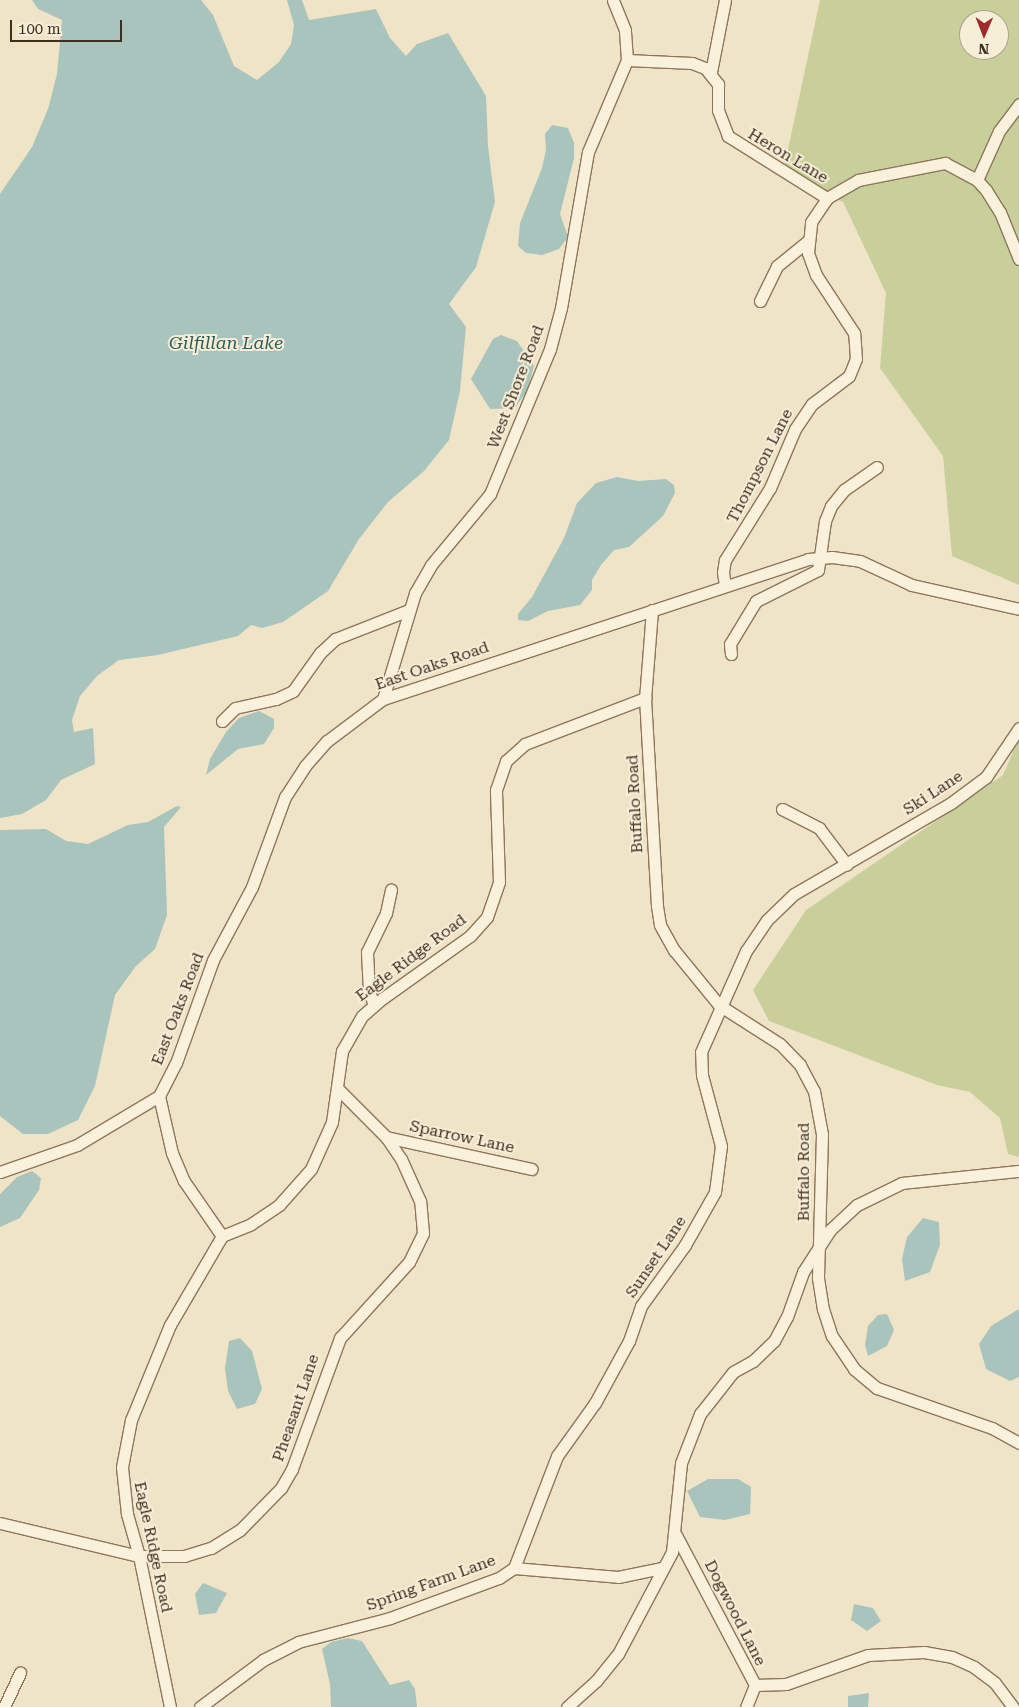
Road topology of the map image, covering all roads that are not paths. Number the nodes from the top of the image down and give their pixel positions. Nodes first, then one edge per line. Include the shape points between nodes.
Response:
1 (613, 0) edge
2 (725, 0) edge
3 (628, 60) junction
4 (711, 72) junction
5 (1019, 104) edge
6 (976, 180) junction
7 (827, 198) junction
8 (808, 241) junction
9 (1019, 259) edge
10 (760, 301) dead end
11 (877, 467) dead end
12 (820, 557) junction
13 (725, 585) junction
14 (1019, 609) edge
15 (409, 610) junction
16 (652, 610) junction
17 (731, 654) dead end
18 (645, 698) junction
19 (383, 699) junction
20 (222, 721) dead end
21 (1019, 728) edge
22 (782, 809) dead end
23 (847, 865) junction
24 (391, 890) dead end
25 (374, 1005) junction
26 (719, 1005) junction
27 (337, 1088) junction
28 (159, 1096) junction
29 (386, 1137) junction
30 (532, 1169) dead end
31 (1019, 1171) edge
32 (0, 1172) edge
33 (222, 1236) junction
34 (820, 1244) junction
35 (1019, 1443) edge
36 (0, 1523) edge
37 (676, 1535) junction
38 (139, 1556) junction
39 (514, 1568) junction
40 (662, 1568) junction
41 (20, 1672) dead end
42 (755, 1685) junction
43 (4, 1707) edge
44 (170, 1707) edge
45 (200, 1707) edge
46 (567, 1707) edge
47 (746, 1707) edge
48 (1013, 1707) edge

1 - 3 street via 625,30
2 - 4 street
3 - 4 street via 692,63
3 - 15 street, West Shore Road via 588,152 562,305 550,349 496,481 481,506 431,566
4 - 7 street, Heron Lane via 720,92 719,120 728,136
5 - 6 street via 999,130
6 - 7 street, Thompson Lane via 956,167 934,163 858,180
6 - 9 street, Thompson Lane via 994,201
7 - 8 street, Thompson Lane via 811,222
8 - 10 street via 778,266
8 - 13 street, Thompson Lane via 811,264 851,327 858,353 849,376 812,404 794,429 770,488 726,560 723,572
11 - 12 street via 844,490 831,506
12 - 13 street, East Oaks Road
12 - 14 street, East Oaks Road via 860,561 912,585
12 - 17 street via 818,570 764,596 749,608 730,644
13 - 16 street, East Oaks Road
15 - 19 street, West Shore Road
15 - 20 street via 335,639 320,653 293,691 276,699 235,708
16 - 18 street, Buffalo Road
16 - 19 street, East Oaks Road
18 - 25 street, Eagle Ridge Road via 525,744 513,753 501,769 496,790 499,882 487,917 470,936
18 - 26 street, Buffalo Road via 656,906 660,925 674,950
19 - 28 street, East Oaks Road via 327,741 305,766 285,797 252,887 214,960 176,1063
21 - 23 street, Ski Lane via 986,777 951,803
22 - 23 street via 819,828
23 - 26 street, Ski Lane via 810,884 767,920 746,951
24 - 25 street via 386,912 367,952 368,991
25 - 27 street, Eagle Ridge Road via 362,1016 347,1039 339,1064
26 - 34 street, Buffalo Road via 780,1044 800,1065 814,1091 822,1134
26 - 39 street, Sunset Lane via 701,1052 702,1075 721,1146 714,1192 684,1245 641,1306 629,1341 600,1396 557,1456
27 - 29 street, Pheasant Lane
27 - 33 street, Eagle Ridge Road via 327,1138 301,1183 265,1216
28 - 32 street via 77,1145
28 - 33 street via 172,1152 184,1181
29 - 30 street, Sparrow Lane
29 - 38 street, Pheasant Lane via 400,1158 420,1201 424,1222 420,1244 409,1262 340,1338 288,1479 255,1518 211,1548 168,1558
31 - 34 street via 917,1180 885,1189 843,1217
33 - 38 street, Eagle Ridge Road via 170,1324 128,1432 122,1485
34 - 35 street, Buffalo Road via 818,1278 823,1310 838,1348 854,1370 891,1395 992,1428
34 - 37 street via 802,1272 788,1317 774,1341 720,1385 692,1430 678,1481
36 - 38 street, Pheasant Lane
37 - 40 street via 672,1552
37 - 42 street, Dogwood Lane
38 - 44 street, Eagle Ridge Road
39 - 40 street, Spring Farm Lane via 618,1577
39 - 45 street, Spring Farm Lane via 500,1578 390,1618 298,1642 263,1660
40 - 46 street via 618,1654 596,1681
41 - 43 street
42 - 47 street, Dogwood Lane
42 - 48 street via 786,1684 868,1655 924,1652 952,1657 974,1667 995,1683

